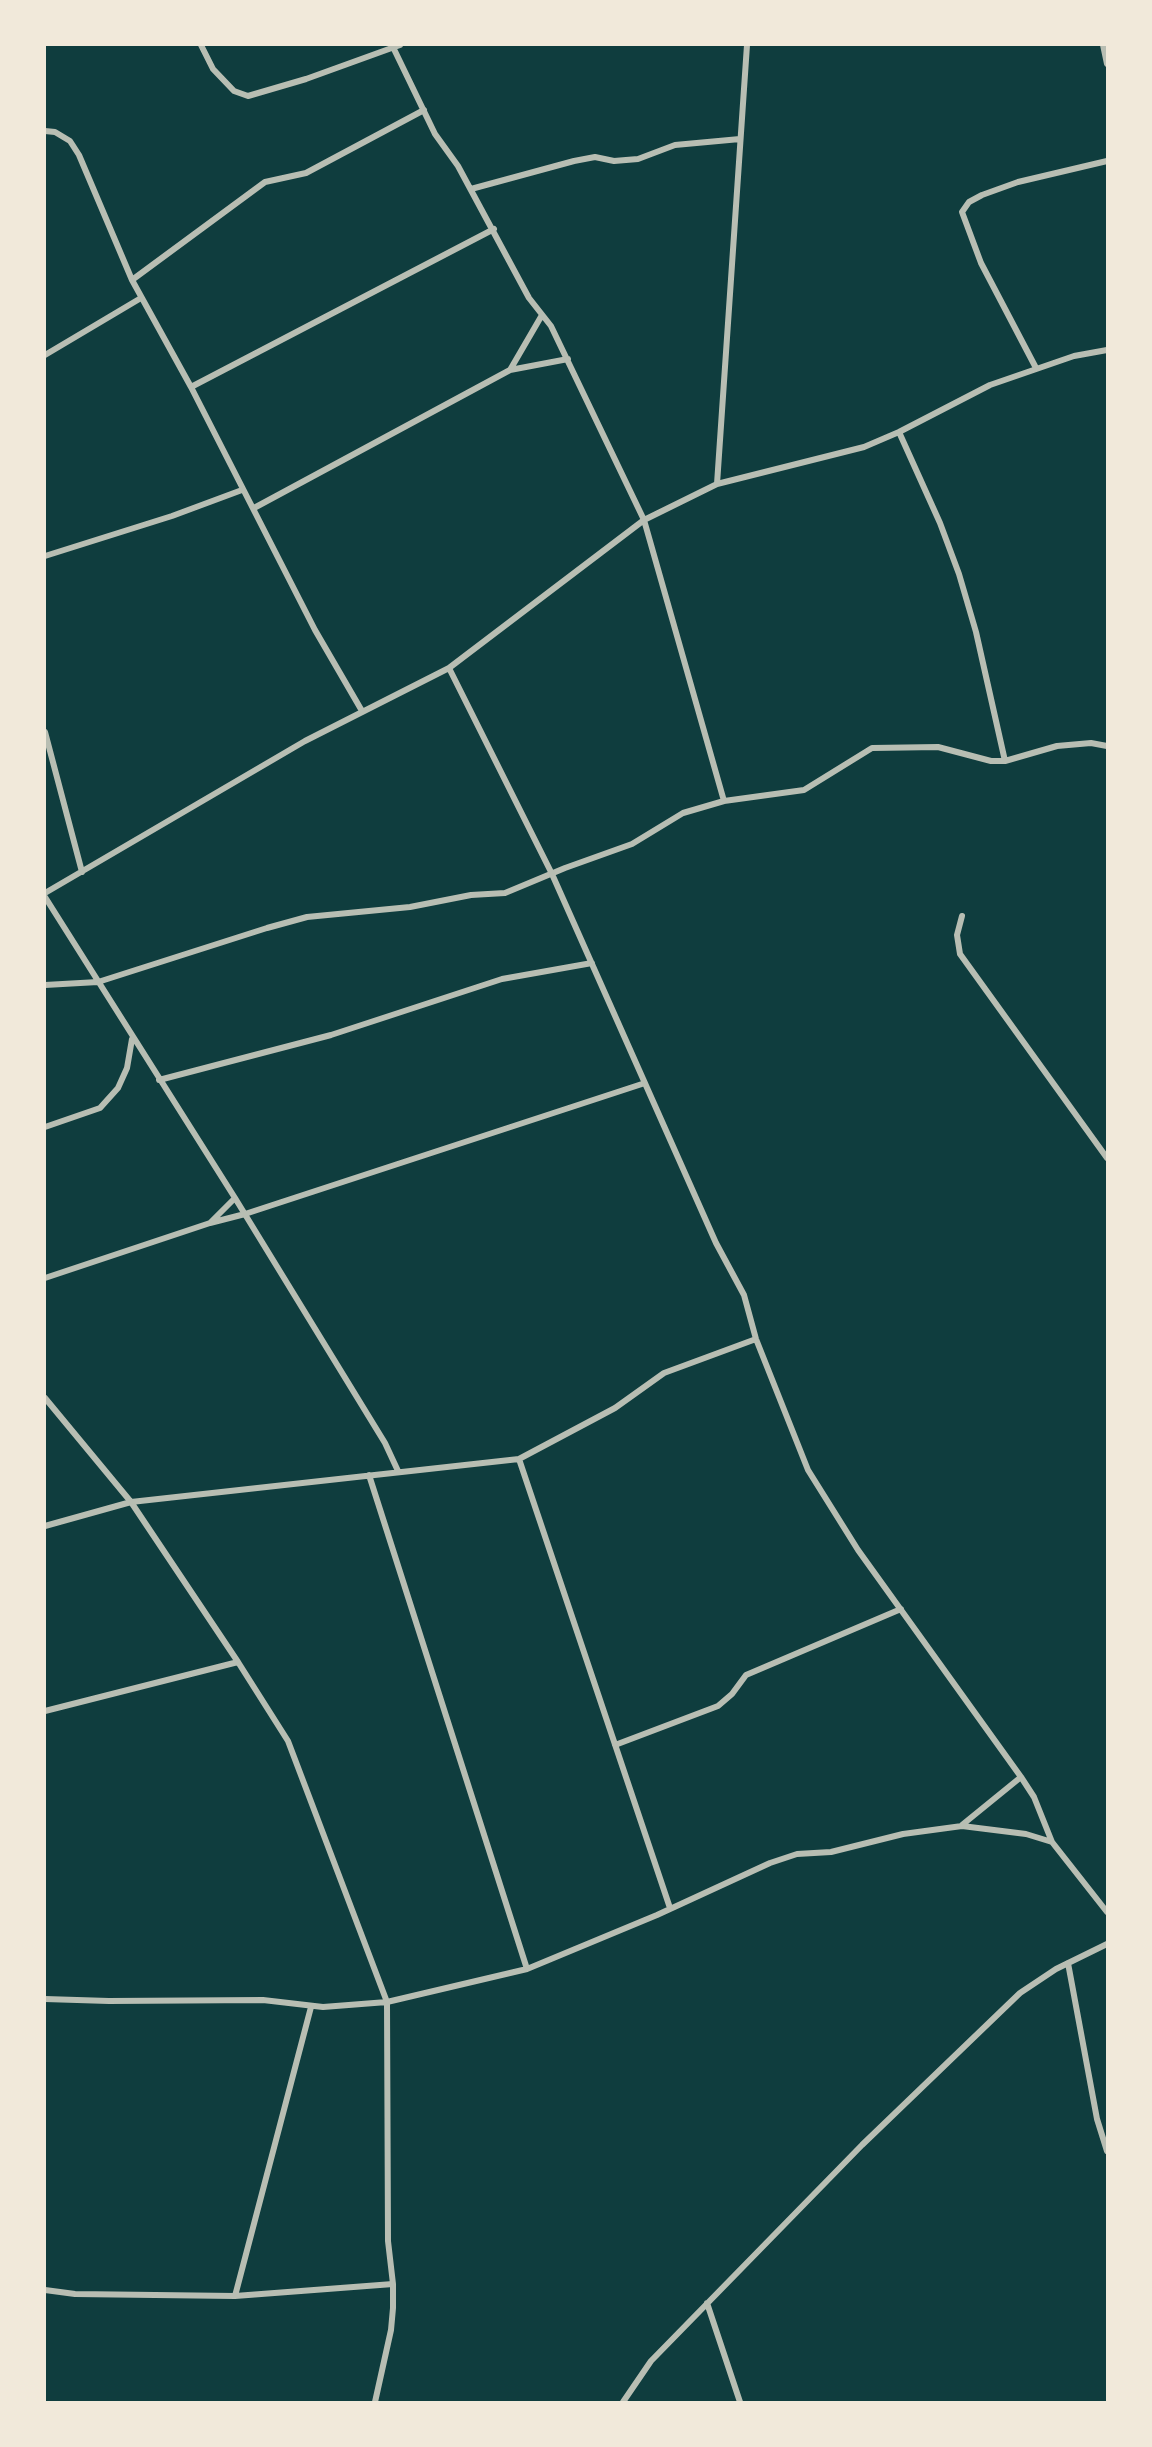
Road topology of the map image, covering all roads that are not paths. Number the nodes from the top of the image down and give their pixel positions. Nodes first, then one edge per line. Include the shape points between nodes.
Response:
1 (201, 45) edge
2 (747, 45) edge
3 (1103, 45) edge
4 (395, 46) edge
5 (1107, 64) edge
6 (424, 110) junction
7 (45, 131) edge
8 (740, 139) junction
9 (1107, 161) edge
10 (471, 189) junction
11 (494, 229) junction
12 (132, 280) junction
13 (141, 298) junction
14 (542, 315) junction
15 (1107, 350) edge
16 (45, 355) edge
17 (568, 359) junction
18 (1036, 368) junction
19 (510, 370) junction
20 (191, 387) junction
21 (899, 432) junction
22 (717, 484) junction
23 (242, 490) junction
24 (254, 508) junction
25 (644, 519) junction
26 (45, 556) edge
27 (449, 668) junction
28 (362, 711) junction
29 (45, 732) edge
30 (1107, 746) edge
31 (1005, 761) junction
32 (724, 801) junction
33 (82, 872) junction
34 (552, 874) junction
35 (45, 893) edge
36 (45, 897) edge
37 (962, 916) dead end
38 (592, 963) junction
39 (98, 982) junction
40 (45, 985) edge
41 (132, 1038) junction
42 (159, 1080) junction
43 (645, 1083) junction
44 (45, 1127) edge
45 (1107, 1158) edge
46 (235, 1198) junction
47 (245, 1214) junction
48 (210, 1223) junction
49 (45, 1278) edge
50 (756, 1339) junction
51 (45, 1398) edge
52 (519, 1459) junction
53 (398, 1471) junction
54 (369, 1475) junction
55 (131, 1502) junction
56 (45, 1526) edge
57 (901, 1609) junction
58 (238, 1662) junction
59 (45, 1711) edge
60 (615, 1745) junction
61 (1021, 1777) junction
62 (962, 1826) junction
63 (1052, 1842) junction
64 (670, 1908) junction
65 (1107, 1912) edge
66 (1107, 1944) edge
67 (1068, 1963) junction
68 (527, 1968) junction
69 (45, 1999) edge
70 (387, 2002) junction
71 (311, 2007) junction
72 (1107, 2151) edge
73 (393, 2284) junction
74 (45, 2290) edge
75 (235, 2295) junction
76 (707, 2303) junction
77 (375, 2402) edge
78 (622, 2402) edge
79 (740, 2402) edge

1 - 4 street via 219,76 234,91 248,96
2 - 8 street
3 - 5 street
4 - 6 street
6 - 10 street
6 - 12 street via 306,173 264,182
7 - 12 street via 70,141 79,155
8 - 10 street via 675,144 638,159 614,161 595,157
8 - 22 street
9 - 18 street via 1000,188 969,202 962,212 981,263
10 - 11 street
11 - 14 street via 529,298
11 - 20 street
12 - 13 street
13 - 16 street
13 - 20 street
14 - 17 street
14 - 19 street
15 - 18 street
17 - 19 street
17 - 25 street
18 - 21 street via 990,385
19 - 24 street
20 - 23 street
21 - 22 street via 864,447
21 - 31 street via 958,574 976,632
22 - 25 street
23 - 24 street
23 - 26 street
24 - 28 street via 315,630
25 - 27 street
25 - 32 street
27 - 28 street
27 - 34 street
28 - 33 street
29 - 33 street
30 - 31 street via 1057,746
31 - 32 street via 938,747 872,748 804,790
32 - 34 street via 683,813 632,844
33 - 35 street
34 - 38 street
34 - 39 street via 505,893 306,917
36 - 39 street
37 - 45 street via 957,935 960,954
38 - 42 street via 502,979 331,1035
38 - 43 street
39 - 40 street
39 - 41 street
41 - 42 street
41 - 44 street via 127,1068 118,1088 100,1108
42 - 46 street
43 - 47 street
43 - 50 street via 716,1243 744,1295
46 - 47 street
46 - 48 street
47 - 48 street
47 - 53 street via 385,1443
48 - 49 street
50 - 52 street via 664,1373 615,1408
50 - 57 street via 808,1470
51 - 55 street
52 - 53 street
52 - 60 street
53 - 54 street
54 - 55 street
54 - 68 street
55 - 56 street
55 - 58 street
57 - 60 street via 746,1675 718,1706
57 - 61 street
58 - 59 street
58 - 70 street via 288,1741
60 - 64 street
61 - 62 street
61 - 63 street via 1034,1797
62 - 63 street via 1026,1834
62 - 64 street via 903,1834 831,1852 797,1854
63 - 65 street
64 - 68 street
66 - 67 street
67 - 72 street via 1097,2119
67 - 76 street via 1020,1993 862,2145
68 - 70 street
69 - 71 street via 263,2000
70 - 71 street
70 - 73 street via 388,2241
71 - 75 street
73 - 75 street
73 - 77 street via 391,2330
74 - 75 street via 75,2294
76 - 78 street via 651,2361
76 - 79 street

